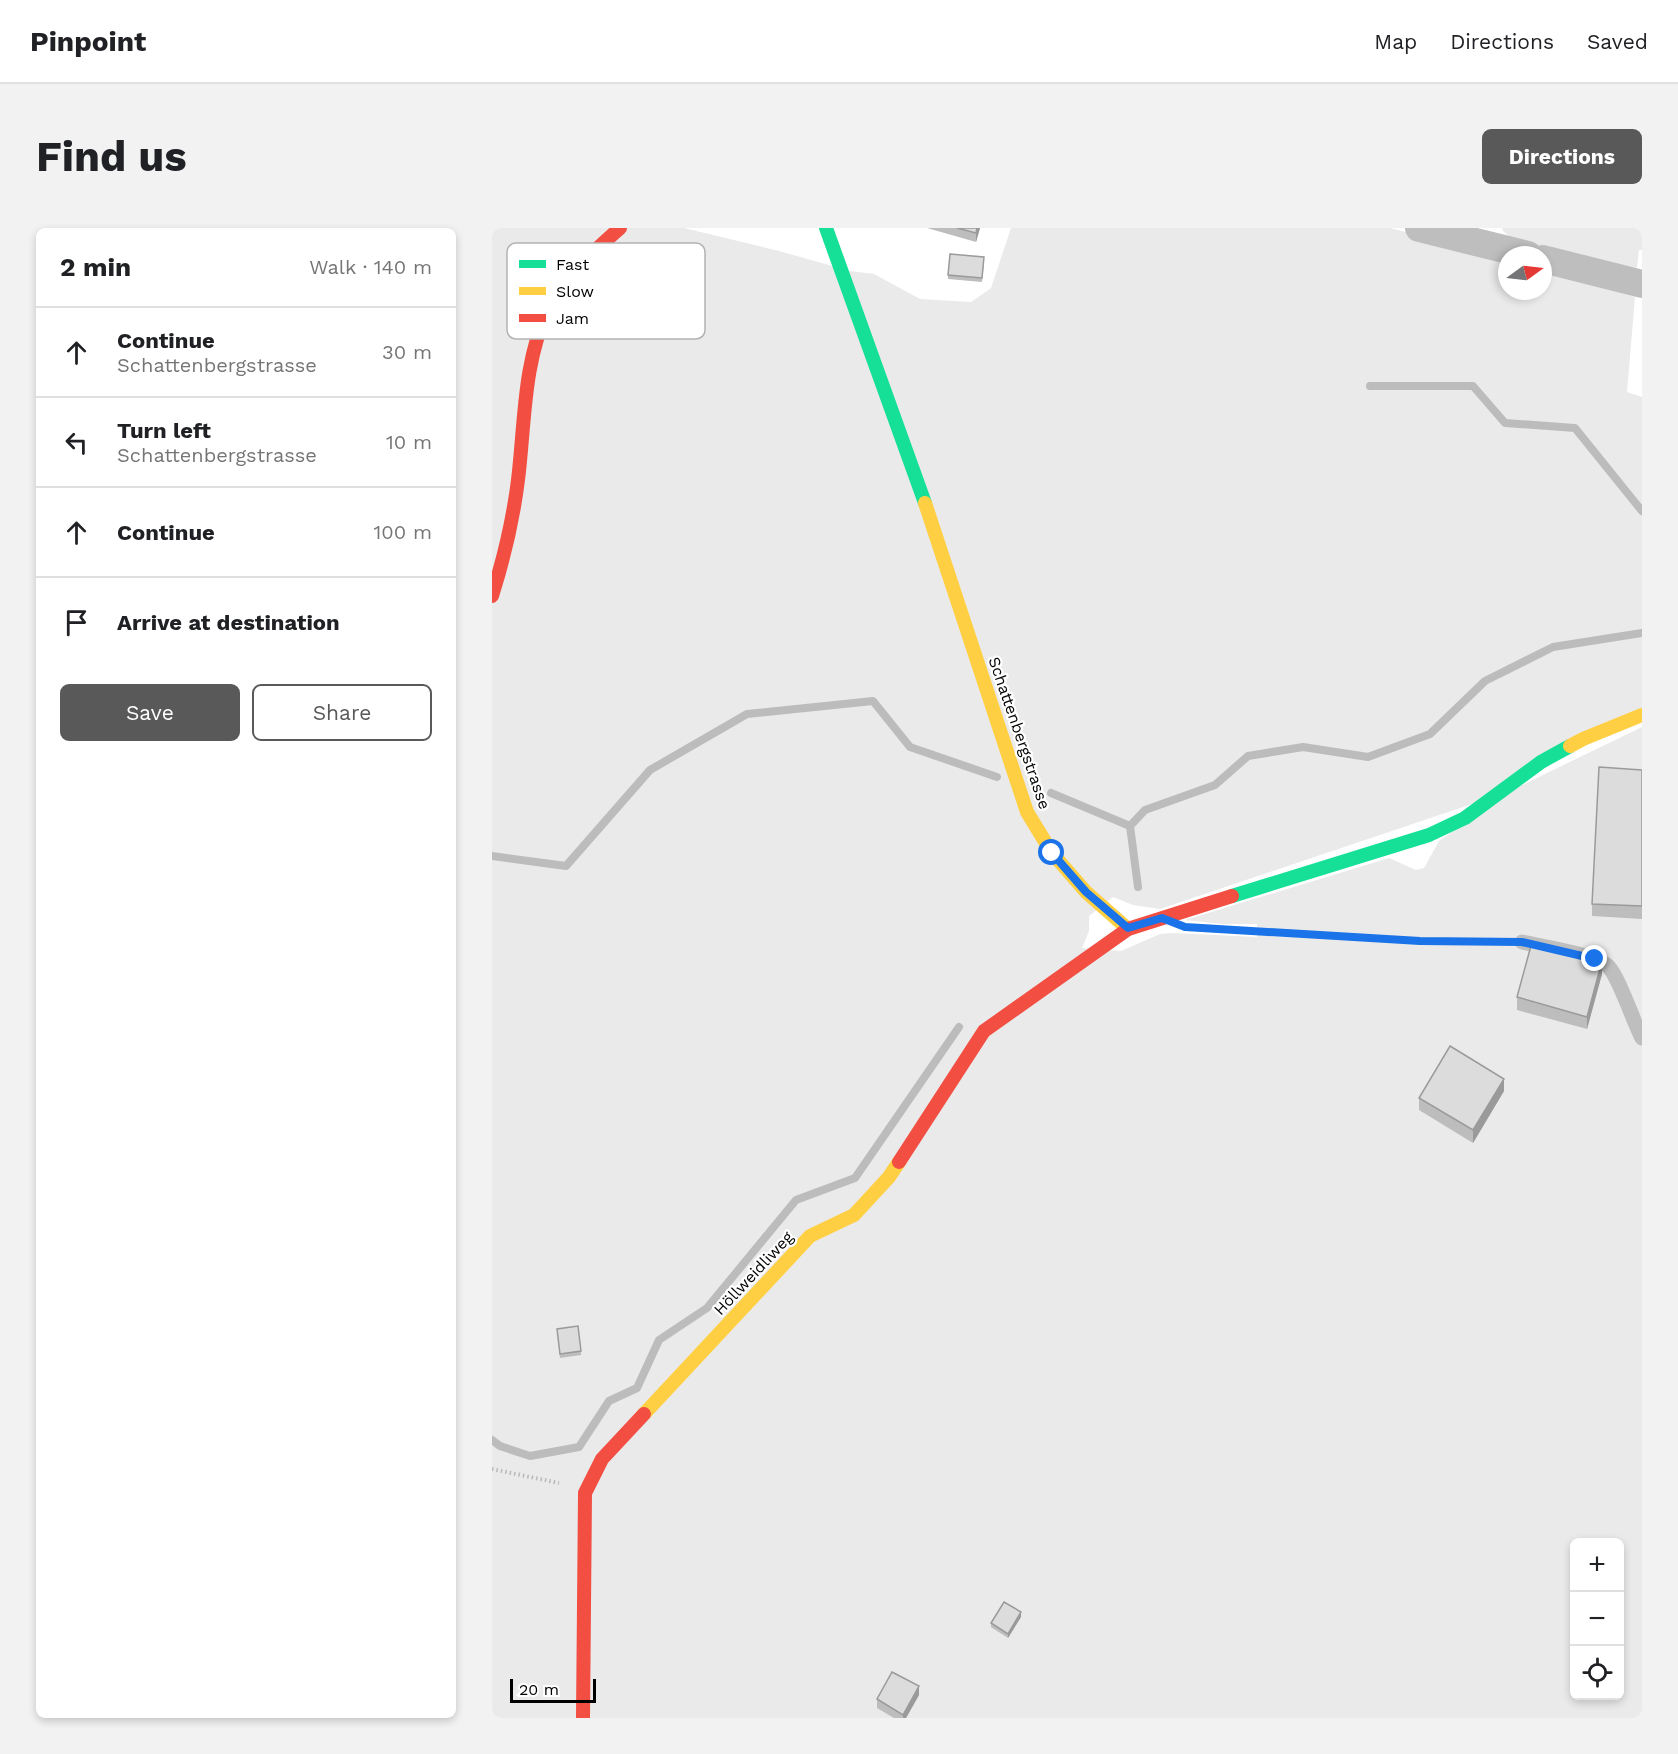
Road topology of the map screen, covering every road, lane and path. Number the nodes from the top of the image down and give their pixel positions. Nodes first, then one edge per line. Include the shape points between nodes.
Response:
1 (620, 228) edge
2 (826, 228) edge
3 (1419, 228) edge
4 (603, 243) edge
5 (1498, 248) edge
6 (1552, 261) edge
7 (1642, 284) edge
8 (538, 339) edge
9 (492, 596) edge
10 (1642, 714) edge
11 (1128, 928) junction
12 (1232, 930) dead end
13 (1522, 942) joint
14 (1642, 1038) edge
15 (492, 1469) edge
16 (585, 1493) junction
17 (583, 1718) edge

1 - 4 street
2 - 11 street, Schattenbergstrasse via 936,534 1027,812 1052,853 1086,892
3 - 5 street
6 - 7 street
8 - 9 street via 526,395 512,519
10 - 11 street via 1541,762 1465,818 1428,835
11 - 16 street, Höllweidliweg via 984,1031 889,1177 854,1215 810,1236 602,1459
12 - 13 path via 1420,941
13 - 14 lane via 1595,959 1607,966
15 - 16 path via 558,1482
16 - 17 street

